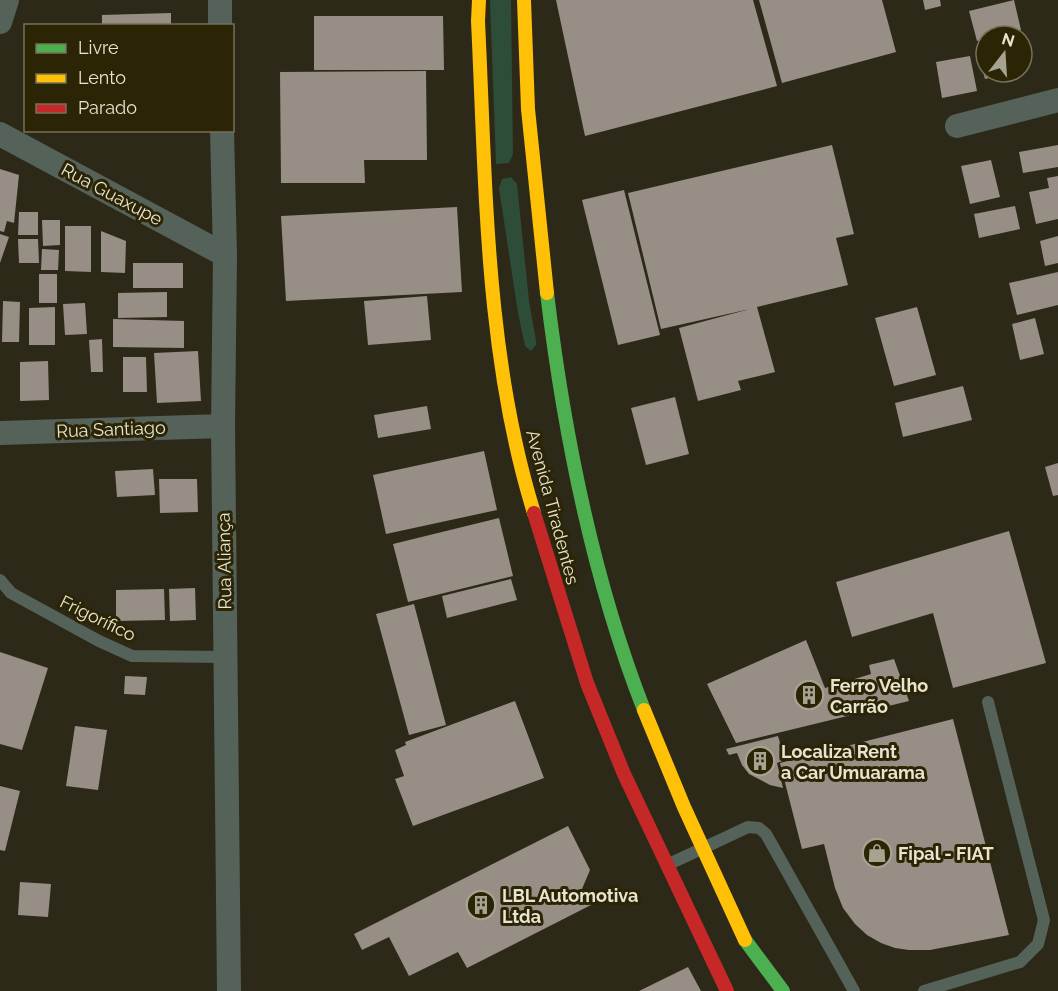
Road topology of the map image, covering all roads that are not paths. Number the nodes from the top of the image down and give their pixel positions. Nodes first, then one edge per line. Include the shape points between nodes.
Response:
1 (7, 0) edge
2 (220, 0) edge
3 (479, 0) edge
4 (524, 0) edge
5 (0, 22) edge
6 (220, 24) edge
7 (1058, 100) edge
8 (957, 126) dead end
9 (222, 132) edge
10 (0, 134) edge
11 (225, 255) junction
12 (223, 426) junction
13 (0, 433) edge
14 (0, 582) edge
15 (225, 657) junction
16 (988, 702) dead end
17 (703, 849) junction
18 (667, 865) junction
19 (745, 940) junction
20 (229, 991) edge
21 (727, 991) edge
22 (774, 991) edge
23 (783, 991) edge
24 (854, 991) edge
25 (924, 991) edge

1 - 5 street
2 - 6 street
3 - 18 main road, Avenida Tiradentes via 490,172 490,263 503,376 527,490 587,683
4 - 17 main road, Avenida Tiradentes via 529,170 575,474 657,761
7 - 8 street
9 - 11 street, Rua Aliança
10 - 11 street, Rua Guaxupe
11 - 12 street, Rua Aliança
12 - 13 street, Rua Santiago
12 - 15 street, Rua Aliança
14 - 15 lane, Frigorífico via 11,593 132,656
15 - 20 street, Rua Aliança
16 - 25 lane via 1044,920 1038,944 1020,962
17 - 18 lane
17 - 19 main road, Avenida Tiradentes
17 - 24 lane via 748,827 759,828 766,834
18 - 21 main road, Avenida Tiradentes
19 - 22 main road
19 - 23 main road

